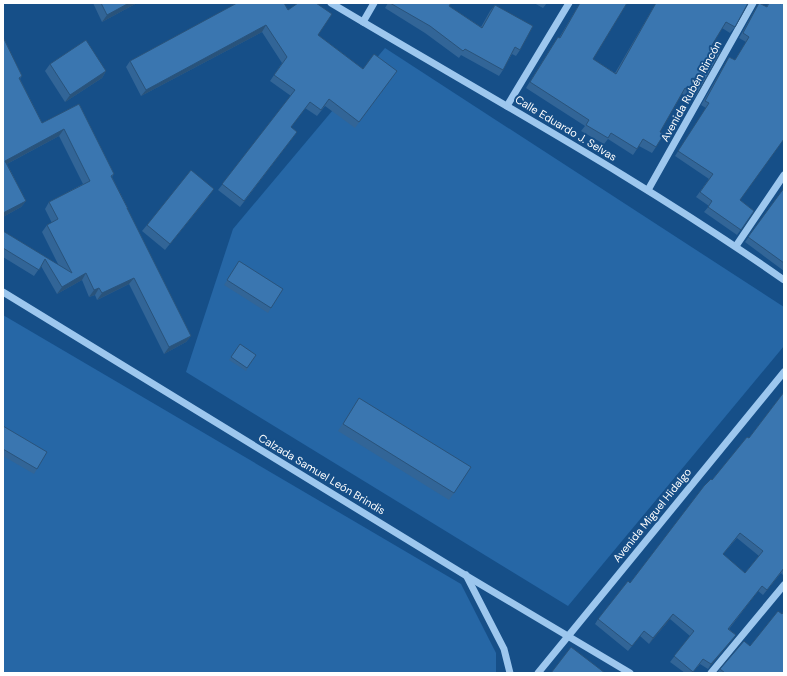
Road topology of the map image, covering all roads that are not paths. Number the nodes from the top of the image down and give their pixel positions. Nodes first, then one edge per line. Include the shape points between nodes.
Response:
1 (331, 3) edge
2 (374, 3) edge
3 (569, 3) edge
4 (754, 3) edge
5 (363, 22) junction
6 (507, 106) junction
7 (784, 175) edge
8 (648, 190) junction
9 (736, 246) junction
10 (784, 280) edge
11 (3, 292) edge
12 (784, 372) edge
13 (466, 575) junction
14 (784, 585) edge
15 (567, 636) junction
16 (510, 673) edge
17 (538, 673) edge
18 (630, 673) edge
19 (711, 673) edge

1 - 5 street, Calle Eduardo J. Selvas
2 - 5 street
3 - 6 street
4 - 8 street, Avenida Rubén Rincón
5 - 6 street, Calle Eduardo J. Selvas
6 - 8 street, Calle Eduardo J. Selvas
7 - 9 street
8 - 9 street, Calle Eduardo J. Selvas
9 - 10 street, Calle Eduardo J. Selvas
11 - 13 street, Calzada Samuel León Brindis
12 - 15 street, Avenida Miguel Hidalgo
13 - 15 street, Calzada Samuel León Brindis
13 - 16 street via 504,649
14 - 19 street
15 - 17 street, Avenida Miguel Hidalgo
15 - 18 street, Calzada Samuel León Brindis

